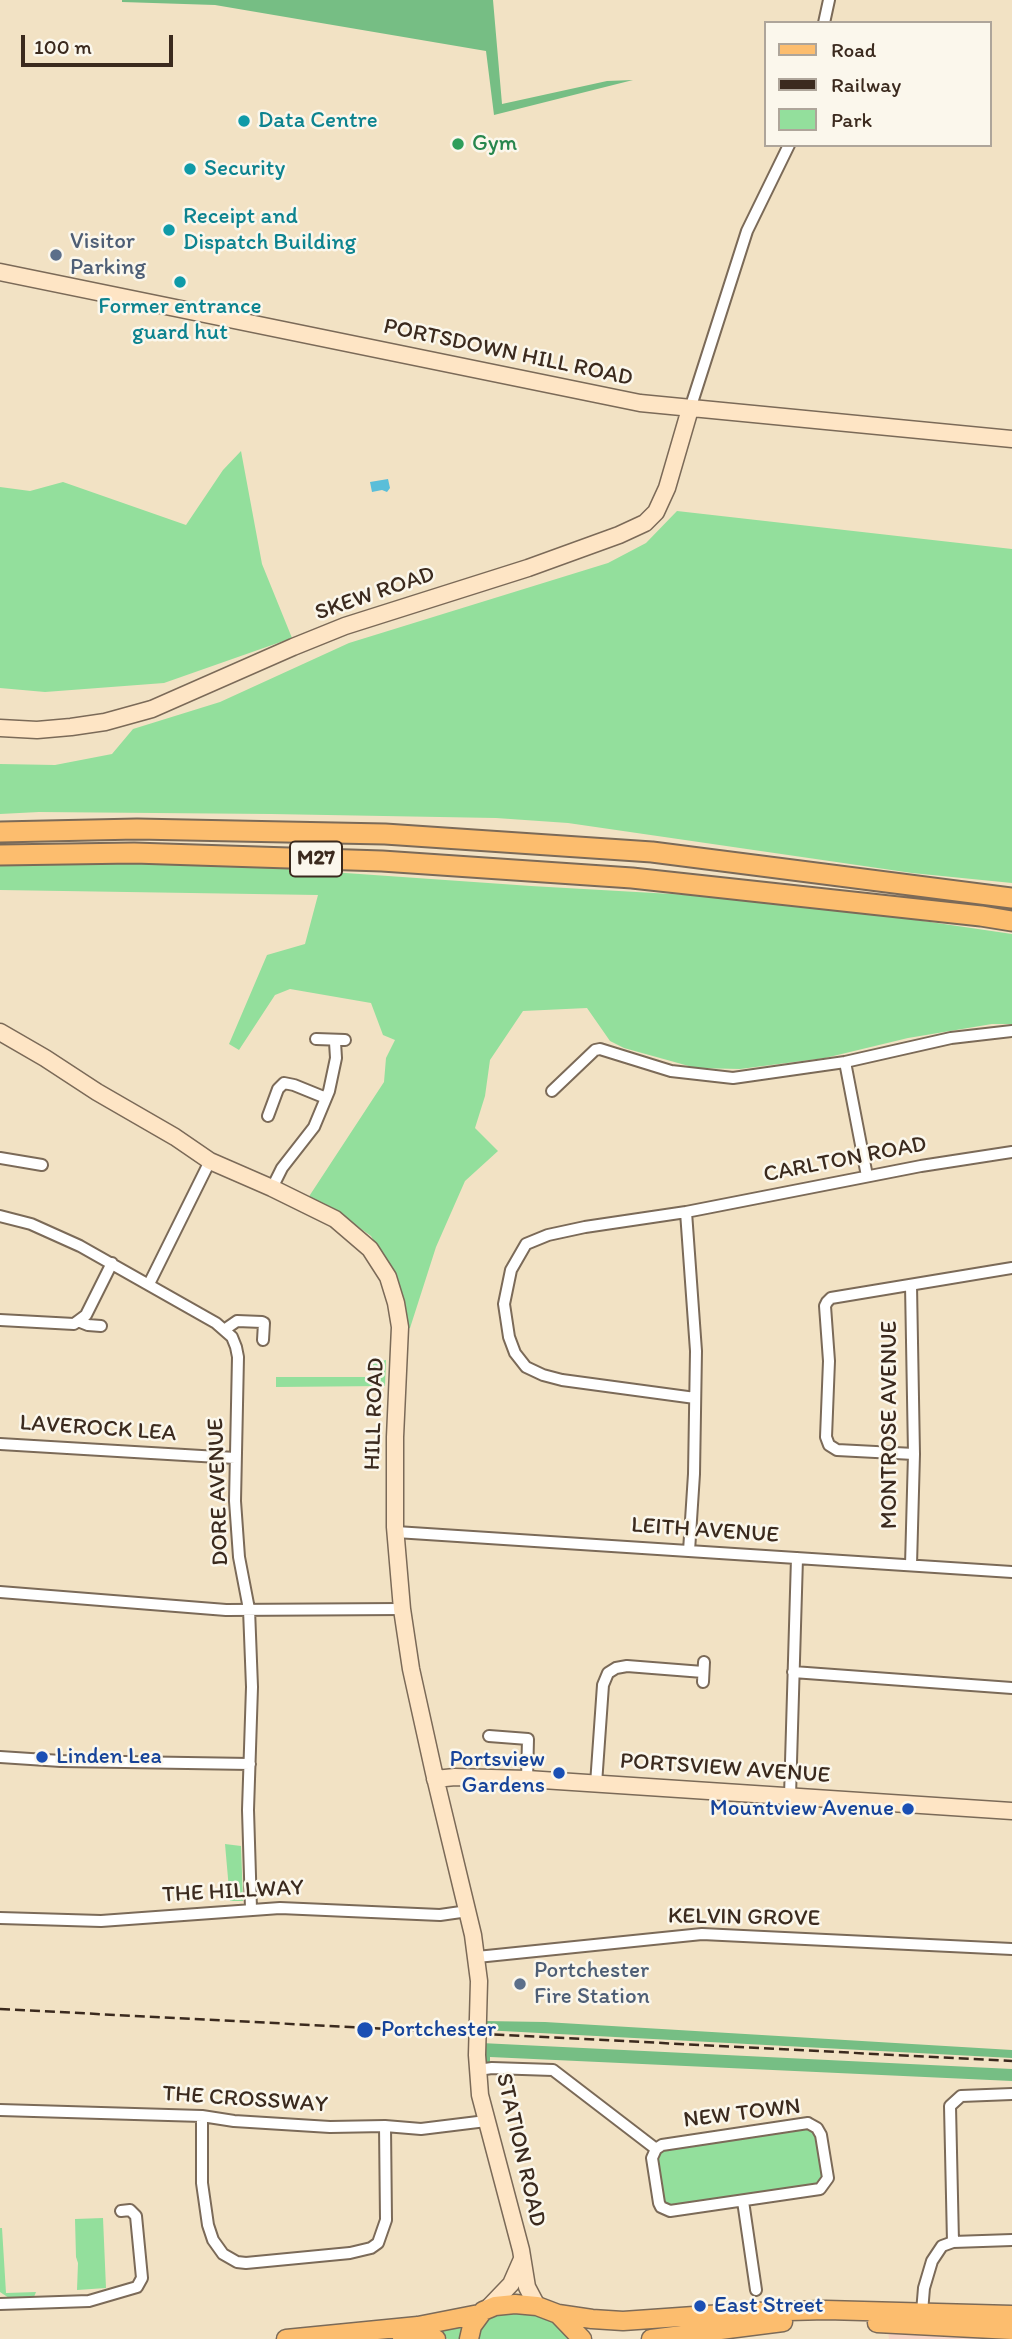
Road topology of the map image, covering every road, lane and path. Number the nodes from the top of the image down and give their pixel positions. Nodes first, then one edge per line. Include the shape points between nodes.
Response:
1 (829, 0) edge
2 (824, 21) edge
3 (788, 147) edge
4 (0, 272) edge
5 (690, 409) junction
6 (1012, 439) edge
7 (0, 729) edge
8 (0, 832) edge
9 (0, 855) edge
10 (1012, 898) edge
11 (1012, 921) edge
12 (1012, 1031) edge
13 (0, 1032) edge
14 (316, 1039) dead end
15 (845, 1062) junction
16 (552, 1091) dead end
17 (326, 1098) junction
18 (268, 1116) dead end
19 (1012, 1152) edge
20 (0, 1158) edge
21 (210, 1161) junction
22 (42, 1165) dead end
23 (867, 1176) junction
24 (272, 1188) junction
25 (686, 1212) junction
26 (0, 1216) edge
27 (112, 1264) junction
28 (1012, 1268) edge
29 (149, 1284) junction
30 (911, 1285) junction
31 (0, 1320) edge
32 (78, 1321) junction
33 (101, 1326) dead end
34 (225, 1330) junction
35 (263, 1340) dead end
36 (695, 1398) junction
37 (0, 1444) edge
38 (914, 1454) junction
39 (235, 1458) junction
40 (396, 1532) junction
41 (689, 1550) junction
42 (797, 1558) junction
43 (911, 1565) junction
44 (1012, 1572) edge
45 (0, 1592) edge
46 (249, 1609) junction
47 (402, 1609) junction
48 (703, 1672) dead end
49 (793, 1672) junction
50 (1012, 1688) edge
51 (489, 1736) dead end
52 (0, 1757) edge
53 (250, 1765) junction
54 (435, 1779) junction
55 (527, 1779) junction
56 (596, 1784) junction
57 (790, 1796) junction
58 (1012, 1811) edge
59 (251, 1909) junction
60 (468, 1910) junction
61 (0, 1918) edge
62 (1012, 1949) edge
63 (477, 1957) junction
64 (478, 2010) joint
65 (478, 2070) junction
66 (1012, 2094) edge
67 (0, 2110) edge
68 (202, 2116) junction
69 (486, 2121) junction
70 (385, 2126) junction
71 (656, 2149) junction
72 (743, 2201) junction
73 (121, 2211) dead end
74 (1012, 2240) edge
75 (953, 2242) junction
76 (522, 2258) junction
77 (756, 2290) dead end
78 (0, 2304) edge
79 (537, 2306) junction
80 (483, 2311) junction
81 (922, 2312) junction
82 (558, 2314) junction
83 (1012, 2315) edge
84 (902, 2324) junction
85 (1012, 2330) edge
86 (286, 2339) edge
87 (401, 2339) edge
88 (436, 2339) edge
89 (469, 2339) edge
90 (582, 2339) edge
91 (651, 2339) edge

1 - 2 street
3 - 5 street via 747,231
4 - 5 street, PORTSDOWN HILL ROAD via 626,400
5 - 6 street, PORTSDOWN HILL ROAD
5 - 7 street, SKEW ROAD via 656,512 628,531 337,630 152,709 71,727
8 - 10 highway, M27 via 150,829 465,839 652,852
9 - 11 highway, M27 via 134,853 382,861 632,878
12 - 15 street via 957,1037
13 - 21 street, HILL ROAD
14 - 17 street via 340,1041
15 - 16 street via 713,1077 648,1066 600,1049
15 - 23 street
17 - 18 street via 284,1083
17 - 24 street via 314,1127
19 - 23 street, CARLTON ROAD
20 - 22 street
21 - 24 street, HILL ROAD
21 - 29 street
23 - 25 street, CARLTON ROAD
24 - 40 street, HILL ROAD via 351,1230 380,1262 393,1288 400,1347
25 - 36 street
25 - 36 street, CARLTON ROAD via 536,1238 526,1244 510,1270 504,1304 515,1353 526,1367 543,1376
26 - 27 street via 56,1234
27 - 29 street
27 - 32 street via 93,1304
28 - 30 street
29 - 34 street
30 - 38 street, MONTROSE AVENUE
30 - 38 street via 827,1302 826,1437 836,1450
31 - 32 street
32 - 33 street
34 - 35 street via 237,1321 262,1322
34 - 39 street, DORE AVENUE via 238,1357
36 - 41 street
37 - 39 street, LAVEROCK LEA
38 - 43 street, MONTROSE AVENUE
39 - 46 street, DORE AVENUE via 239,1557
40 - 41 street, LEITH AVENUE
40 - 47 street, HILL ROAD
41 - 42 street, LEITH AVENUE
42 - 43 street, LEITH AVENUE
42 - 49 street
43 - 44 street, LEITH AVENUE
45 - 46 street
46 - 47 street
46 - 53 street, DORE AVENUE
47 - 54 street, HILL ROAD
48 - 56 street via 627,1666 608,1673 603,1685
49 - 50 street
49 - 57 street
51 - 55 street via 528,1739
52 - 53 street
53 - 59 street, DORE AVENUE
54 - 55 street, PORTSVIEW AVENUE
54 - 60 street, HILL ROAD
55 - 56 street, PORTSVIEW AVENUE
56 - 57 street, PORTSVIEW AVENUE
57 - 58 street, PORTSVIEW AVENUE
59 - 60 street, THE HILLWAY via 440,1915
59 - 61 street, THE HILLWAY via 101,1921
60 - 63 street, HILL ROAD
62 - 63 street, KELVIN GROVE via 702,1934
63 - 64 street, HILL ROAD
64 - 65 street, STATION ROAD
65 - 69 street, STATION ROAD
65 - 71 street, NEW TOWN via 552,2070
66 - 75 street via 961,2096 950,2106
67 - 68 street, THE CROSSWAY
68 - 70 street, THE CROSSWAY via 317,2127
68 - 70 street via 202,2183 208,2225 223,2254 246,2263 351,2253 378,2243 386,2220
69 - 70 street, THE CROSSWAY via 440,2128
69 - 76 street, STATION ROAD
71 - 72 street, NEW TOWN via 652,2158 661,2207 670,2211
71 - 72 street, NEW TOWN via 808,2123 820,2131 828,2178 824,2186
72 - 77 street
73 - 78 street via 130,2210 136,2216 142,2278 138,2287 89,2301
74 - 75 street
75 - 81 street via 942,2246 932,2261
76 - 79 street, STATION ROAD via 529,2293
76 - 80 street, STATION ROAD via 511,2284
79 - 80 main road via 515,2304
79 - 82 main road
80 - 86 main road via 418,2326
80 - 89 main road
81 - 82 main road via 784,2311 623,2321
81 - 83 main road
81 - 84 street
82 - 90 main road
84 - 85 main road
84 - 91 main road via 785,2321
87 - 88 main road

